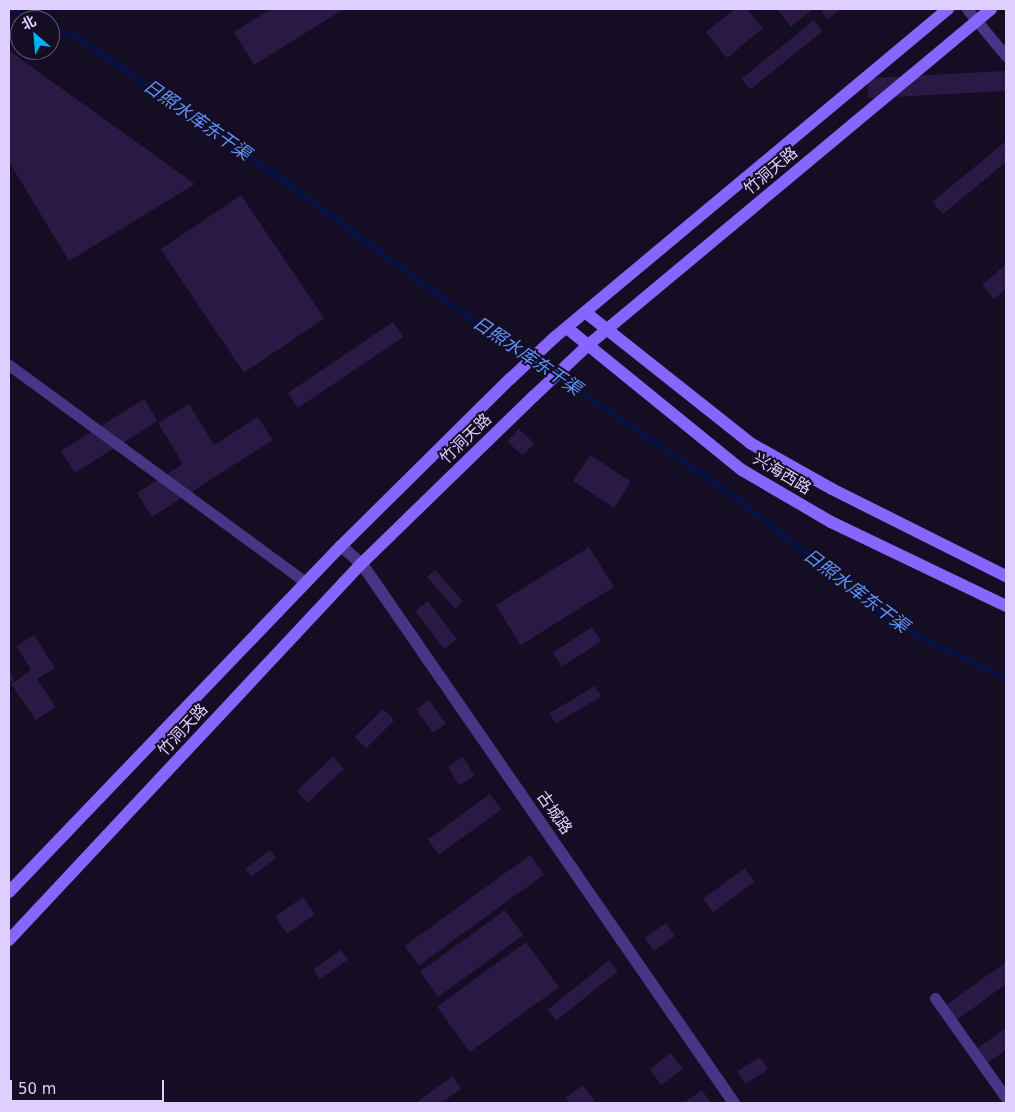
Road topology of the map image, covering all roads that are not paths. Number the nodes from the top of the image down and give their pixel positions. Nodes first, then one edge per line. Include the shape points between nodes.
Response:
1 (948, 9) edge
2 (967, 9) edge
3 (991, 9) edge
4 (977, 21) junction
5 (1006, 56) edge
6 (585, 312) junction
7 (567, 328) junction
8 (607, 330) junction
9 (588, 346) junction
10 (9, 365) edge
11 (341, 546) junction
12 (362, 564) junction
13 (1006, 576) edge
14 (306, 582) junction
15 (1006, 606) edge
16 (9, 892) edge
17 (9, 940) edge
18 (935, 998) dead end
19 (1006, 1098) edge
20 (734, 1103) edge

1 - 6 main road, 竹洞天路
2 - 4 lane
3 - 4 main road, 竹洞天路
4 - 5 lane
4 - 8 main road, 竹洞天路
6 - 7 main road, 竹洞天路
6 - 8 main road, 兴海西路
7 - 9 main road, 兴海西路
7 - 11 main road, 竹洞天路
8 - 9 main road, 竹洞天路
8 - 13 main road, 兴海西路 via 750,443 832,489
9 - 12 main road, 竹洞天路
9 - 15 main road, 兴海西路 via 742,470 831,522
10 - 14 lane
11 - 12 street, 古城路
11 - 14 main road, 竹洞天路
12 - 17 main road, 竹洞天路
12 - 20 street, 古城路
14 - 16 main road, 竹洞天路
18 - 19 lane

